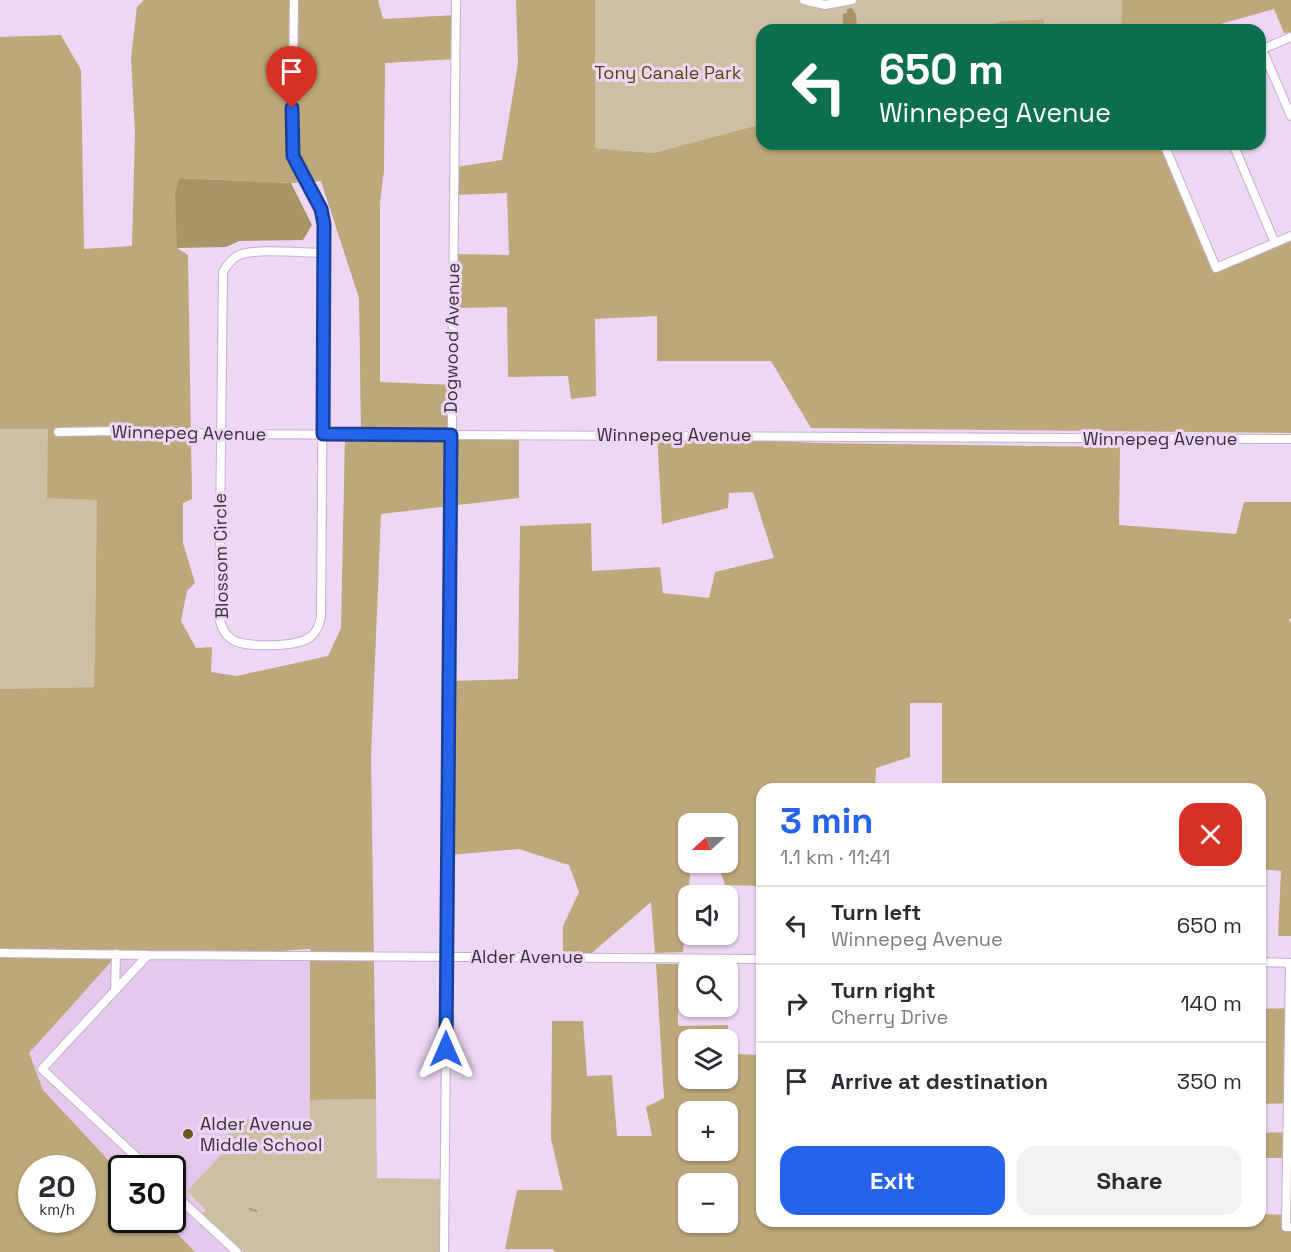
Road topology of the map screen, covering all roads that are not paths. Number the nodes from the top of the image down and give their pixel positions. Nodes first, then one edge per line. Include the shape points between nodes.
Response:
1 (294, 0) edge
2 (456, 0) edge
3 (804, 0) edge
4 (852, 0) edge
5 (1291, 37) edge
6 (1266, 47) edge
7 (1266, 60) edge
8 (1291, 116) edge
9 (1167, 150) edge
10 (1236, 150) edge
11 (1291, 236) edge
12 (1275, 243) junction
13 (324, 253) junction
14 (58, 432) dead end
15 (221, 434) junction
16 (323, 434) junction
17 (451, 435) junction
18 (1291, 440) edge
19 (0, 953) edge
20 (116, 954) junction
21 (148, 955) junction
22 (447, 957) junction
23 (756, 959) edge
24 (1266, 962) edge
25 (1290, 963) edge
26 (116, 990) junction
27 (134, 1155) edge
28 (186, 1205) edge
29 (1288, 1227) edge
30 (237, 1252) edge
31 (444, 1252) edge

1 - 13 street, Blossom Circle via 292,151 323,216
2 - 17 street, Dogwood Avenue
3 - 4 street via 830,5
5 - 6 street
7 - 8 street
9 - 12 street via 1216,268
10 - 12 street
11 - 12 street
13 - 15 street, Blossom Circle via 248,253 227,264 222,282
13 - 16 street, Blossom Circle
14 - 15 street, Winnepeg Avenue
15 - 16 street, Winnepeg Avenue
15 - 16 street, Blossom Circle via 221,624 234,641 291,645 309,638 321,617
16 - 17 street, Winnepeg Avenue
17 - 18 street, Winnepeg Avenue
17 - 22 street, Dogwood Avenue
19 - 20 street, Alder Avenue
20 - 21 street, Alder Avenue
20 - 26 street
21 - 22 street, Alder Avenue
21 - 26 street
22 - 23 street, Alder Avenue
22 - 31 street, Dogwood Avenue
24 - 25 street
25 - 29 street
26 - 27 street via 42,1069
28 - 30 street

